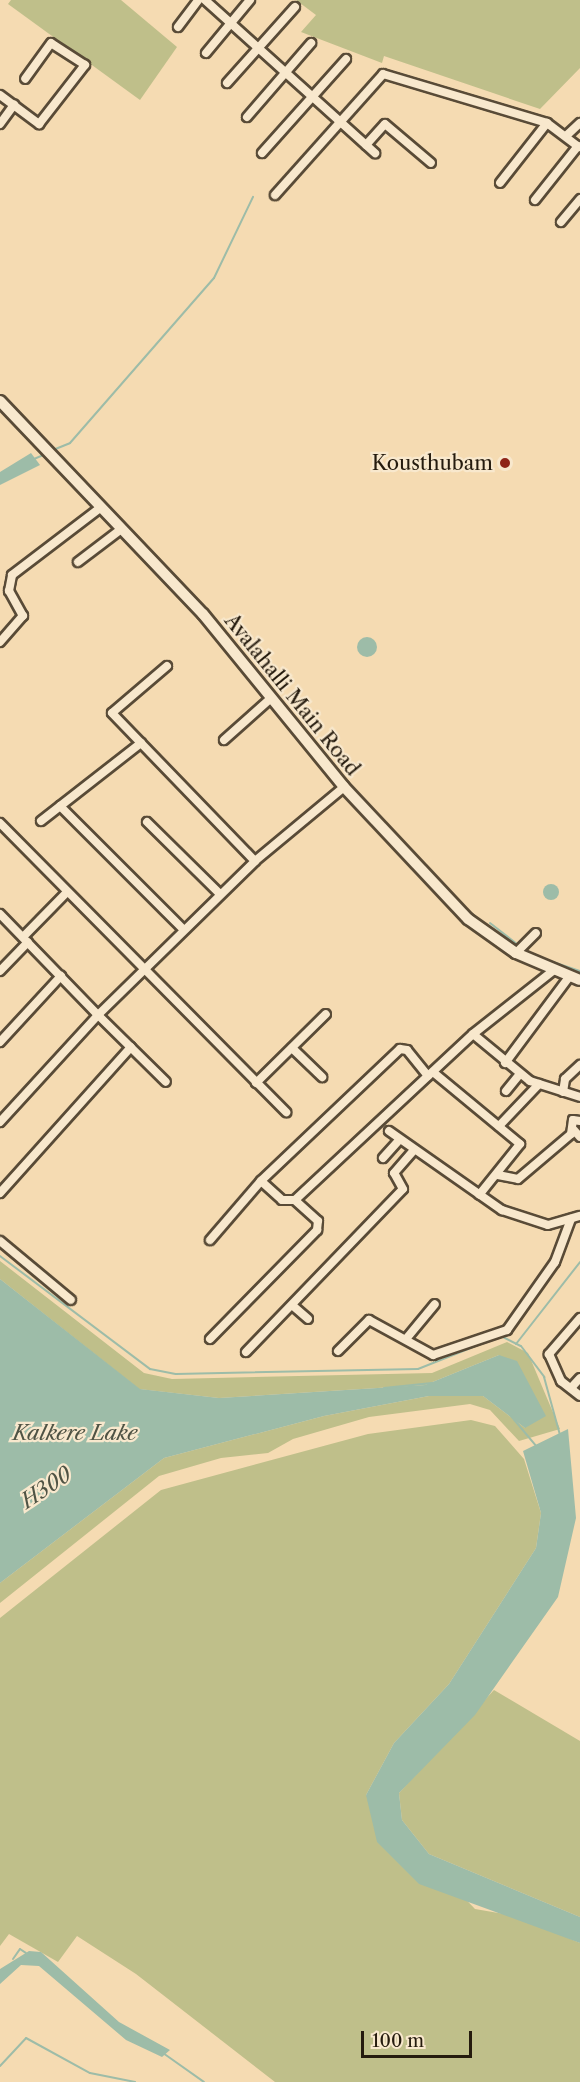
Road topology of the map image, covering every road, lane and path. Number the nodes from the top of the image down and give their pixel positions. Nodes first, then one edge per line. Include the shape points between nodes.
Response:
1 (198, 0) edge
2 (205, 0) edge
3 (250, 0) edge
4 (295, 7) dead end
5 (231, 23) junction
6 (178, 27) dead end
7 (311, 44) dead end
8 (259, 49) junction
9 (206, 53) dead end
10 (346, 59) dead end
11 (286, 74) junction
12 (26, 79) dead end
13 (226, 83) dead end
14 (0, 95) edge
15 (312, 96) junction
16 (14, 105) junction
17 (247, 117) dead end
18 (340, 123) junction
19 (547, 123) junction
20 (580, 123) edge
21 (0, 124) edge
22 (566, 136) junction
23 (366, 145) junction
24 (579, 147) edge
25 (262, 153) dead end
26 (375, 153) dead end
27 (431, 163) dead end
28 (500, 183) dead end
29 (275, 195) dead end
30 (580, 199) edge
31 (535, 200) dead end
32 (561, 222) dead end
33 (0, 401) edge
34 (100, 508) junction
35 (120, 530) junction
36 (78, 562) dead end
37 (0, 642) edge
38 (167, 666) dead end
39 (270, 699) junction
40 (224, 741) dead end
41 (141, 743) junction
42 (344, 787) junction
43 (60, 806) junction
44 (40, 821) dead end
45 (147, 822) dead end
46 (0, 823) edge
47 (255, 861) junction
48 (67, 892) junction
49 (220, 894) junction
50 (0, 914) edge
51 (184, 930) junction
52 (536, 933) dead end
53 (26, 940) junction
54 (516, 953) junction
55 (554, 970) junction
56 (0, 971) edge
57 (143, 971) junction
58 (61, 976) junction
59 (577, 980) edge
60 (326, 1014) dead end
61 (98, 1015) junction
62 (473, 1034) junction
63 (0, 1042) edge
64 (131, 1047) junction
65 (292, 1048) junction
66 (505, 1063) junction
67 (580, 1065) edge
68 (430, 1074) junction
69 (520, 1074) junction
70 (322, 1077) dead end
71 (166, 1082) dead end
72 (256, 1083) junction
73 (539, 1084) junction
74 (506, 1091) dead end
75 (563, 1092) junction
76 (580, 1097) edge
77 (286, 1112) dead end
78 (580, 1121) edge
79 (0, 1122) edge
80 (499, 1126) junction
81 (574, 1130) junction
82 (389, 1131) dead end
83 (580, 1137) edge
84 (400, 1139) junction
85 (414, 1150) junction
86 (383, 1158) dead end
87 (498, 1174) junction
88 (261, 1181) junction
89 (0, 1193) edge
90 (479, 1195) junction
91 (296, 1200) junction
92 (580, 1216) edge
93 (571, 1219) junction
94 (210, 1240) dead end
95 (0, 1241) edge
96 (71, 1300) dead end
97 (435, 1304) dead end
98 (292, 1305) junction
99 (580, 1318) edge
100 (308, 1319) dead end
101 (210, 1339) dead end
102 (406, 1339) junction
103 (339, 1351) dead end
104 (246, 1352) dead end
105 (580, 1378) edge
106 (571, 1388) junction
107 (580, 1396) edge

1 - 6 street
2 - 5 street
3 - 5 street
4 - 8 street
5 - 8 street
5 - 9 street
7 - 11 street
8 - 11 street
8 - 13 street
10 - 15 street
11 - 15 street
11 - 17 street
12 - 16 street via 51,43 85,64 39,124
14 - 16 street
15 - 18 street
15 - 25 street
16 - 21 street
18 - 19 street via 383,74
18 - 23 street
18 - 29 street
19 - 22 street
19 - 28 street
20 - 22 street
22 - 24 street
23 - 26 street
23 - 27 street via 385,124
24 - 31 street
30 - 32 street
33 - 34 main road, Avalahalli Main Road
34 - 35 main road, Avalahalli Main Road
34 - 37 street via 12,575 9,591 23,616
35 - 36 street
35 - 39 main road, Avalahalli Main Road via 203,614
38 - 41 street via 112,711
39 - 40 street
39 - 42 main road, Avalahalli Main Road
41 - 43 street
41 - 47 street
42 - 47 street
42 - 54 main road, Avalahalli Main Road via 468,920
43 - 44 street
43 - 51 street
45 - 49 street
46 - 48 street
47 - 49 street
48 - 53 street
48 - 57 street
49 - 51 street
50 - 53 street
51 - 57 street
52 - 54 street
53 - 56 street
53 - 58 street
54 - 55 main road, Avalahalli Main Road
55 - 59 main road, Avalahalli Main Road
55 - 62 street
57 - 61 street
57 - 72 street
58 - 61 street
58 - 63 street
59 - 66 street
60 - 65 street
61 - 64 street
61 - 79 street
62 - 66 street
62 - 68 street
64 - 71 street
64 - 89 street
65 - 70 street
65 - 72 street
66 - 69 street
67 - 75 street via 565,1079
68 - 80 street
68 - 88 street via 407,1050 400,1049
68 - 91 street
69 - 73 street
69 - 74 street
72 - 77 street
73 - 75 street
73 - 80 street
75 - 76 street
78 - 81 street via 573,1120
80 - 87 street via 521,1146
81 - 83 street
81 - 87 street via 518,1179
82 - 84 street
84 - 85 street
84 - 86 street
85 - 90 street
85 - 98 street via 394,1173 403,1189
87 - 90 street
88 - 91 street via 282,1200
88 - 94 street
90 - 93 street via 534,1224
91 - 101 street via 318,1221 317,1230
92 - 93 street
93 - 102 street via 555,1262 507,1330 433,1355
95 - 96 street
97 - 102 street
98 - 100 street
98 - 104 street
99 - 106 street via 549,1354
102 - 103 street via 369,1320
105 - 106 street
106 - 107 street

